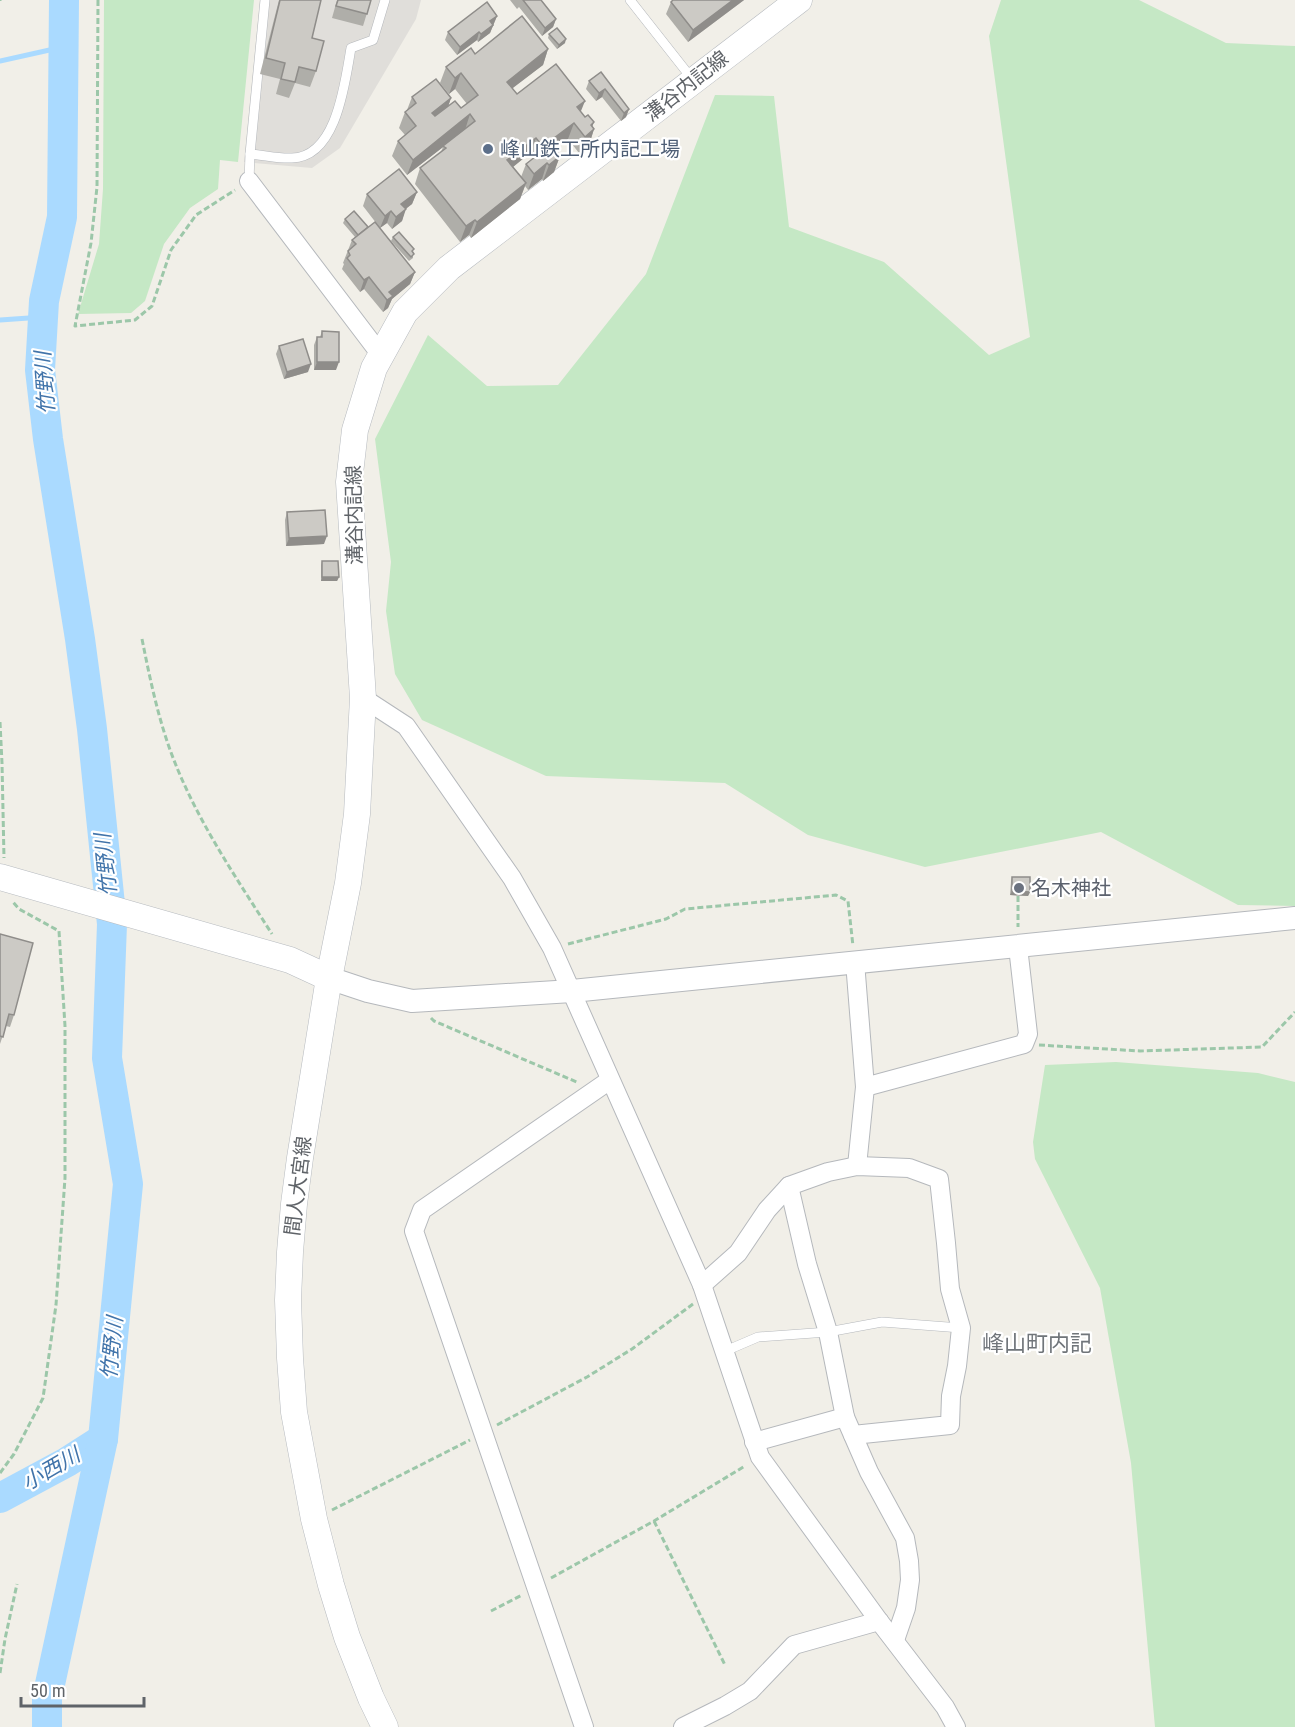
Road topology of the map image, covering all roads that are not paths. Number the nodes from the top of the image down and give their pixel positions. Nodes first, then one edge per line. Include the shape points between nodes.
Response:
1 (265, 0) edge
2 (385, 0) edge
3 (630, 0) edge
4 (799, 0) edge
5 (693, 80) junction
6 (250, 154) junction
7 (249, 181) joint
8 (381, 355) junction
9 (363, 698) junction
10 (3, 878) edge
11 (1295, 918) edge
12 (1018, 947) junction
13 (855, 962) junction
14 (329, 978) junction
15 (572, 991) junction
16 (603, 1085) junction
17 (865, 1087) junction
18 (858, 1166) junction
19 (789, 1186) junction
20 (704, 1290) junction
21 (961, 1328) junction
22 (828, 1332) junction
23 (723, 1352) junction
24 (845, 1417) junction
25 (854, 1435) junction
26 (757, 1450) junction
27 (879, 1621) junction
28 (895, 1640) junction
29 (385, 1727) edge
30 (584, 1727) edge
31 (683, 1727) edge
32 (956, 1727) edge

1 - 6 lane
2 - 6 lane via 373,40 351,48 334,123 325,141 313,152 294,158
3 - 5 lane
4 - 5 main road, 溝谷内記線
5 - 8 main road, 溝谷内記線 via 449,268 405,312
6 - 7 lane
7 - 8 street
8 - 9 main road, 溝谷内記線 via 355,430 349,482
9 - 14 main road, 溝谷内記線 via 357,814
9 - 15 street via 406,726 512,878
10 - 14 main road via 290,960
11 - 12 street
12 - 13 street
12 - 17 street via 1028,1034 1023,1044
13 - 15 street
13 - 17 street
14 - 15 street via 412,1001
14 - 29 main road, 間人大宮線 via 294,1203 288,1300 294,1412 314,1520 331,1585 347,1637
15 - 16 street
16 - 20 street
16 - 30 street via 422,1210 414,1231
17 - 18 street
18 - 19 street
18 - 21 street via 909,1168 939,1179 950,1289
19 - 20 street
19 - 22 street
20 - 23 street
21 - 22 lane via 882,1322
21 - 25 street via 950,1425
22 - 23 lane via 758,1337
22 - 24 street
23 - 26 street
24 - 25 street
24 - 26 street
25 - 28 street via 904,1538 909,1561 906,1608
26 - 27 street
27 - 28 street
27 - 31 street via 794,1645 750,1691
28 - 32 street

